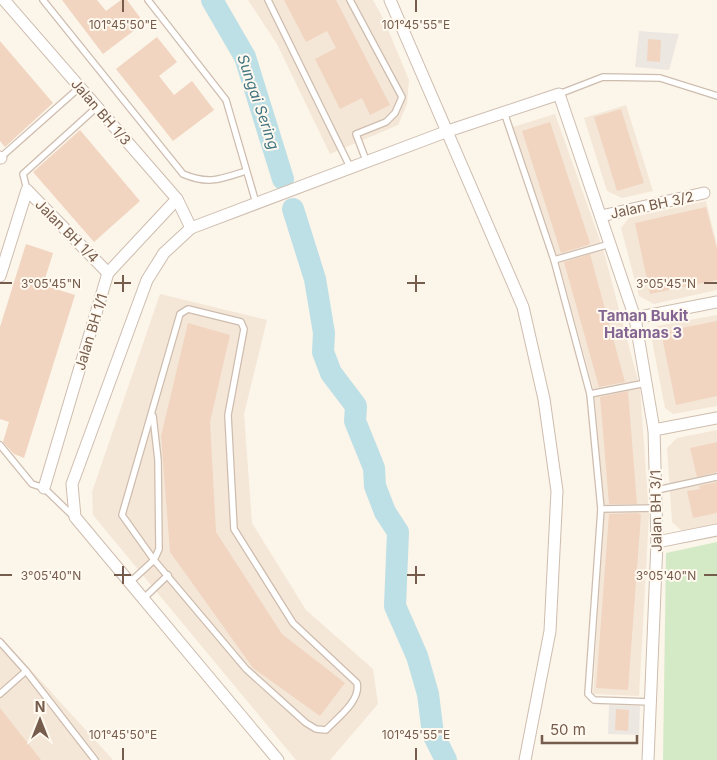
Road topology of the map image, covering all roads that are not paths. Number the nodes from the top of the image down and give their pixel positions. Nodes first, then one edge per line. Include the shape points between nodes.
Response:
1 (4, 0) edge
2 (42, 0) edge
3 (148, 0) edge
4 (268, 0) edge
5 (350, 0) edge
6 (390, 0) edge
7 (80, 87) junction
8 (559, 94) junction
9 (717, 96) edge
10 (97, 107) junction
11 (504, 112) junction
12 (448, 131) junction
13 (0, 158) edge
14 (367, 162) junction
15 (351, 169) junction
16 (246, 171) junction
17 (27, 190) junction
18 (704, 194) dead end
19 (177, 199) junction
20 (256, 203) junction
21 (601, 216) junction
22 (191, 228) junction
23 (610, 244) junction
24 (554, 260) junction
25 (108, 273) junction
26 (0, 276) edge
27 (717, 302) edge
28 (635, 318) junction
29 (647, 383) junction
30 (590, 394) junction
31 (152, 413) junction
32 (717, 418) edge
33 (654, 430) junction
34 (0, 445) edge
35 (717, 477) edge
36 (44, 488) junction
37 (657, 490) junction
38 (658, 508) junction
39 (601, 509) junction
40 (75, 517) junction
41 (717, 530) edge
42 (657, 542) junction
43 (154, 560) junction
44 (168, 575) junction
45 (128, 584) junction
46 (142, 600) junction
47 (0, 642) edge
48 (26, 671) junction
49 (0, 694) edge
50 (651, 702) junction
51 (95, 760) edge
52 (278, 760) edge
53 (525, 760) edge
54 (648, 760) edge

1 - 7 street, Jalan BH 1/3
2 - 16 lane via 183,174 212,182
3 - 16 lane via 226,100
4 - 15 lane
5 - 14 lane via 402,97 386,122 356,134
6 - 12 street
7 - 10 street, Jalan BH 1/3
7 - 13 lane
8 - 9 lane via 604,77 660,78
8 - 11 street
8 - 21 street, Jalan BH 3/1
10 - 17 lane via 23,174
10 - 19 street, Jalan BH 1/3
11 - 12 street
11 - 24 lane
12 - 14 street
12 - 53 street via 523,307 544,399 557,490 550,631
14 - 15 street
15 - 20 street
16 - 20 lane
17 - 25 street, Jalan BH 1/4
17 - 26 street
18 - 21 street, Jalan BH 3/2
19 - 22 street, Jalan BH 1/3
19 - 25 street, Jalan BH 1/1
20 - 22 street
21 - 23 street, Jalan BH 3/1
22 - 40 street via 164,253 147,280 72,484
23 - 24 lane
23 - 28 street, Jalan BH 3/1
24 - 30 lane
25 - 36 street, Jalan BH 1/1
27 - 28 street
28 - 29 street, Jalan BH 3/1
29 - 30 lane
29 - 33 street, Jalan BH 3/1
30 - 39 lane
31 - 43 lane via 158,460 160,537
31 - 43 lane via 122,515
31 - 44 lane via 180,314 188,309 241,322 244,336 228,415 234,529 293,623 357,683 355,698 326,730 316,730 246,668
32 - 33 street
33 - 37 street, Jalan BH 3/1
34 - 36 lane via 32,484
35 - 37 lane
36 - 40 lane
37 - 38 street, Jalan BH 3/1
38 - 39 lane
38 - 42 street, Jalan BH 3/1
39 - 50 lane via 588,694 594,700
40 - 45 street
41 - 42 street
42 - 50 street, Jalan BH 3/1
43 - 44 lane
43 - 45 lane
44 - 46 lane
45 - 46 street
46 - 52 street
47 - 48 lane
48 - 49 lane
48 - 51 lane
50 - 54 street, Jalan BH 3/1

